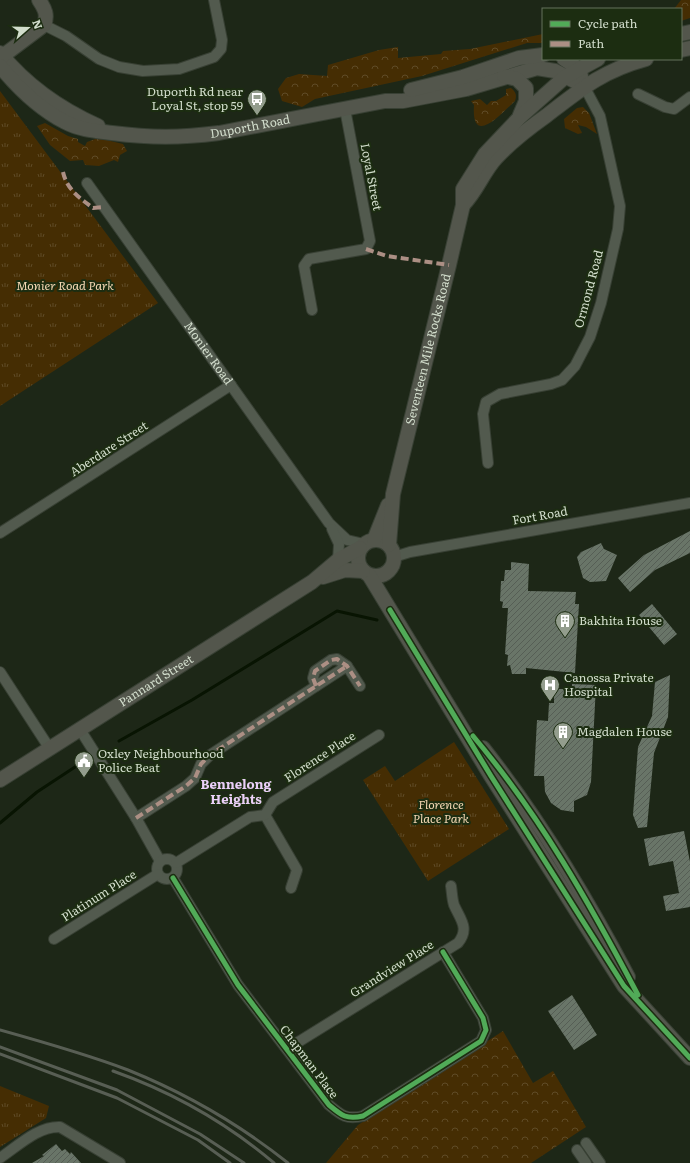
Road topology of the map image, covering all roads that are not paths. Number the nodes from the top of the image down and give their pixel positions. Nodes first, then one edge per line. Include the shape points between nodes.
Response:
1 (39, 0) edge
2 (214, 0) edge
3 (44, 25) junction
4 (542, 55) edge
5 (1, 58) edge
6 (566, 60) edge
7 (596, 60) edge
8 (643, 60) edge
9 (579, 69) junction
10 (504, 76) junction
11 (565, 77) junction
12 (584, 86) junction
13 (638, 94) dead end
14 (690, 97) edge
15 (385, 100) junction
16 (345, 109) junction
17 (520, 117) junction
18 (87, 183) dead end
19 (463, 205) junction
20 (312, 310) dead end
21 (231, 385) junction
22 (488, 463) dead end
23 (393, 494) junction
24 (690, 503) edge
25 (330, 523) junction
26 (0, 533) edge
27 (366, 544) junction
28 (392, 551) junction
29 (338, 560) junction
30 (372, 574) junction
31 (312, 582) junction
32 (0, 672) edge
33 (360, 686) dead end
34 (79, 728) junction
35 (379, 735) dead end
36 (50, 749) junction
37 (0, 780) edge
38 (265, 815) junction
39 (136, 818) junction
40 (160, 861) junction
41 (176, 863) junction
42 (158, 874) junction
43 (173, 878) junction
44 (451, 886) dead end
45 (291, 888) dead end
46 (54, 939) dead end
47 (443, 952) junction
48 (287, 1049) junction
49 (690, 1058) edge
50 (586, 1143) dead end
51 (577, 1150) dead end
52 (0, 1158) edge
53 (120, 1163) edge
54 (586, 1163) edge
55 (600, 1163) edge

1 - 3 main road via 46,11
2 - 3 street via 222,40 221,49 214,58 179,69 143,71 118,67 99,59 66,36
3 - 5 main road
4 - 15 main road, Duporth Road via 519,58 463,77 402,92
5 - 16 main road, Duporth Road via 14,83 41,106 65,122 84,130 140,138 192,137
6 - 9 main road
7 - 9 main road, Seventeen Mile Rocks Road
8 - 12 main road, Seventeen Mile Rocks Road via 603,75
9 - 11 main road, Seventeen Mile Rocks Road
9 - 12 main road
10 - 11 main road, Duporth Road via 537,68 555,71
10 - 15 main road, Duporth Road via 466,89 403,101
10 - 17 main road via 517,79 526,88 526,102
11 - 12 main road, Duporth Road
11 - 17 main road, Seventeen Mile Rocks Road
12 - 19 main road, Seventeen Mile Rocks Road via 506,148
12 - 22 street, Ormond Road via 600,116 620,206 618,229 601,303 590,337 575,366 562,380 500,394 486,402 483,414
13 - 14 street via 674,109
15 - 16 main road, Duporth Road
16 - 20 street, Loyal Street via 370,241 366,248 309,259 304,266
17 - 19 main road, Seventeen Mile Rocks Road via 474,170 463,189
18 - 21 street, Monier Road
19 - 23 main road, Seventeen Mile Rocks Road
21 - 25 street, Monier Road
21 - 26 street, Aberdare Street
23 - 27 main road, Seventeen Mile Rocks Road
23 - 28 main road, Seventeen Mile Rocks Road
24 - 28 street, Fort Road via 410,552
25 - 27 street, Monier Road via 347,540
25 - 29 street, Monier Road via 339,544
27 - 28 main road via 384,541
27 - 29 main road, Pannard Street
27 - 30 main road via 358,562
28 - 30 main road via 390,569
29 - 31 main road, Pannard Street
30 - 31 main road, Pannard Street via 345,570
30 - 49 main road via 390,610 491,776 624,986
31 - 34 main road, Pannard Street
32 - 36 street
33 - 39 street via 347,666 210,755 201,764 195,778 186,786
34 - 36 main road, Pannard Street
34 - 39 street
35 - 38 street, Florence Place via 273,802
36 - 37 main road, Pannard Street
38 - 41 street via 250,817
38 - 45 street via 297,870
39 - 40 street
40 - 41 street via 166,859
40 - 42 street via 157,866
41 - 43 street via 178,870
42 - 43 street via 165,879
42 - 46 street, Platinum Place
43 - 48 street, Chapman Place via 238,984
44 - 47 street, Grandview Place via 454,903 465,927 458,942
47 - 48 street, Grandview Place
47 - 48 street, Chapman Place via 483,1018 486,1030 481,1040 371,1111 354,1118 342,1116 329,1105
50 - 55 street
51 - 54 street
52 - 53 street via 51,1126 60,1127

